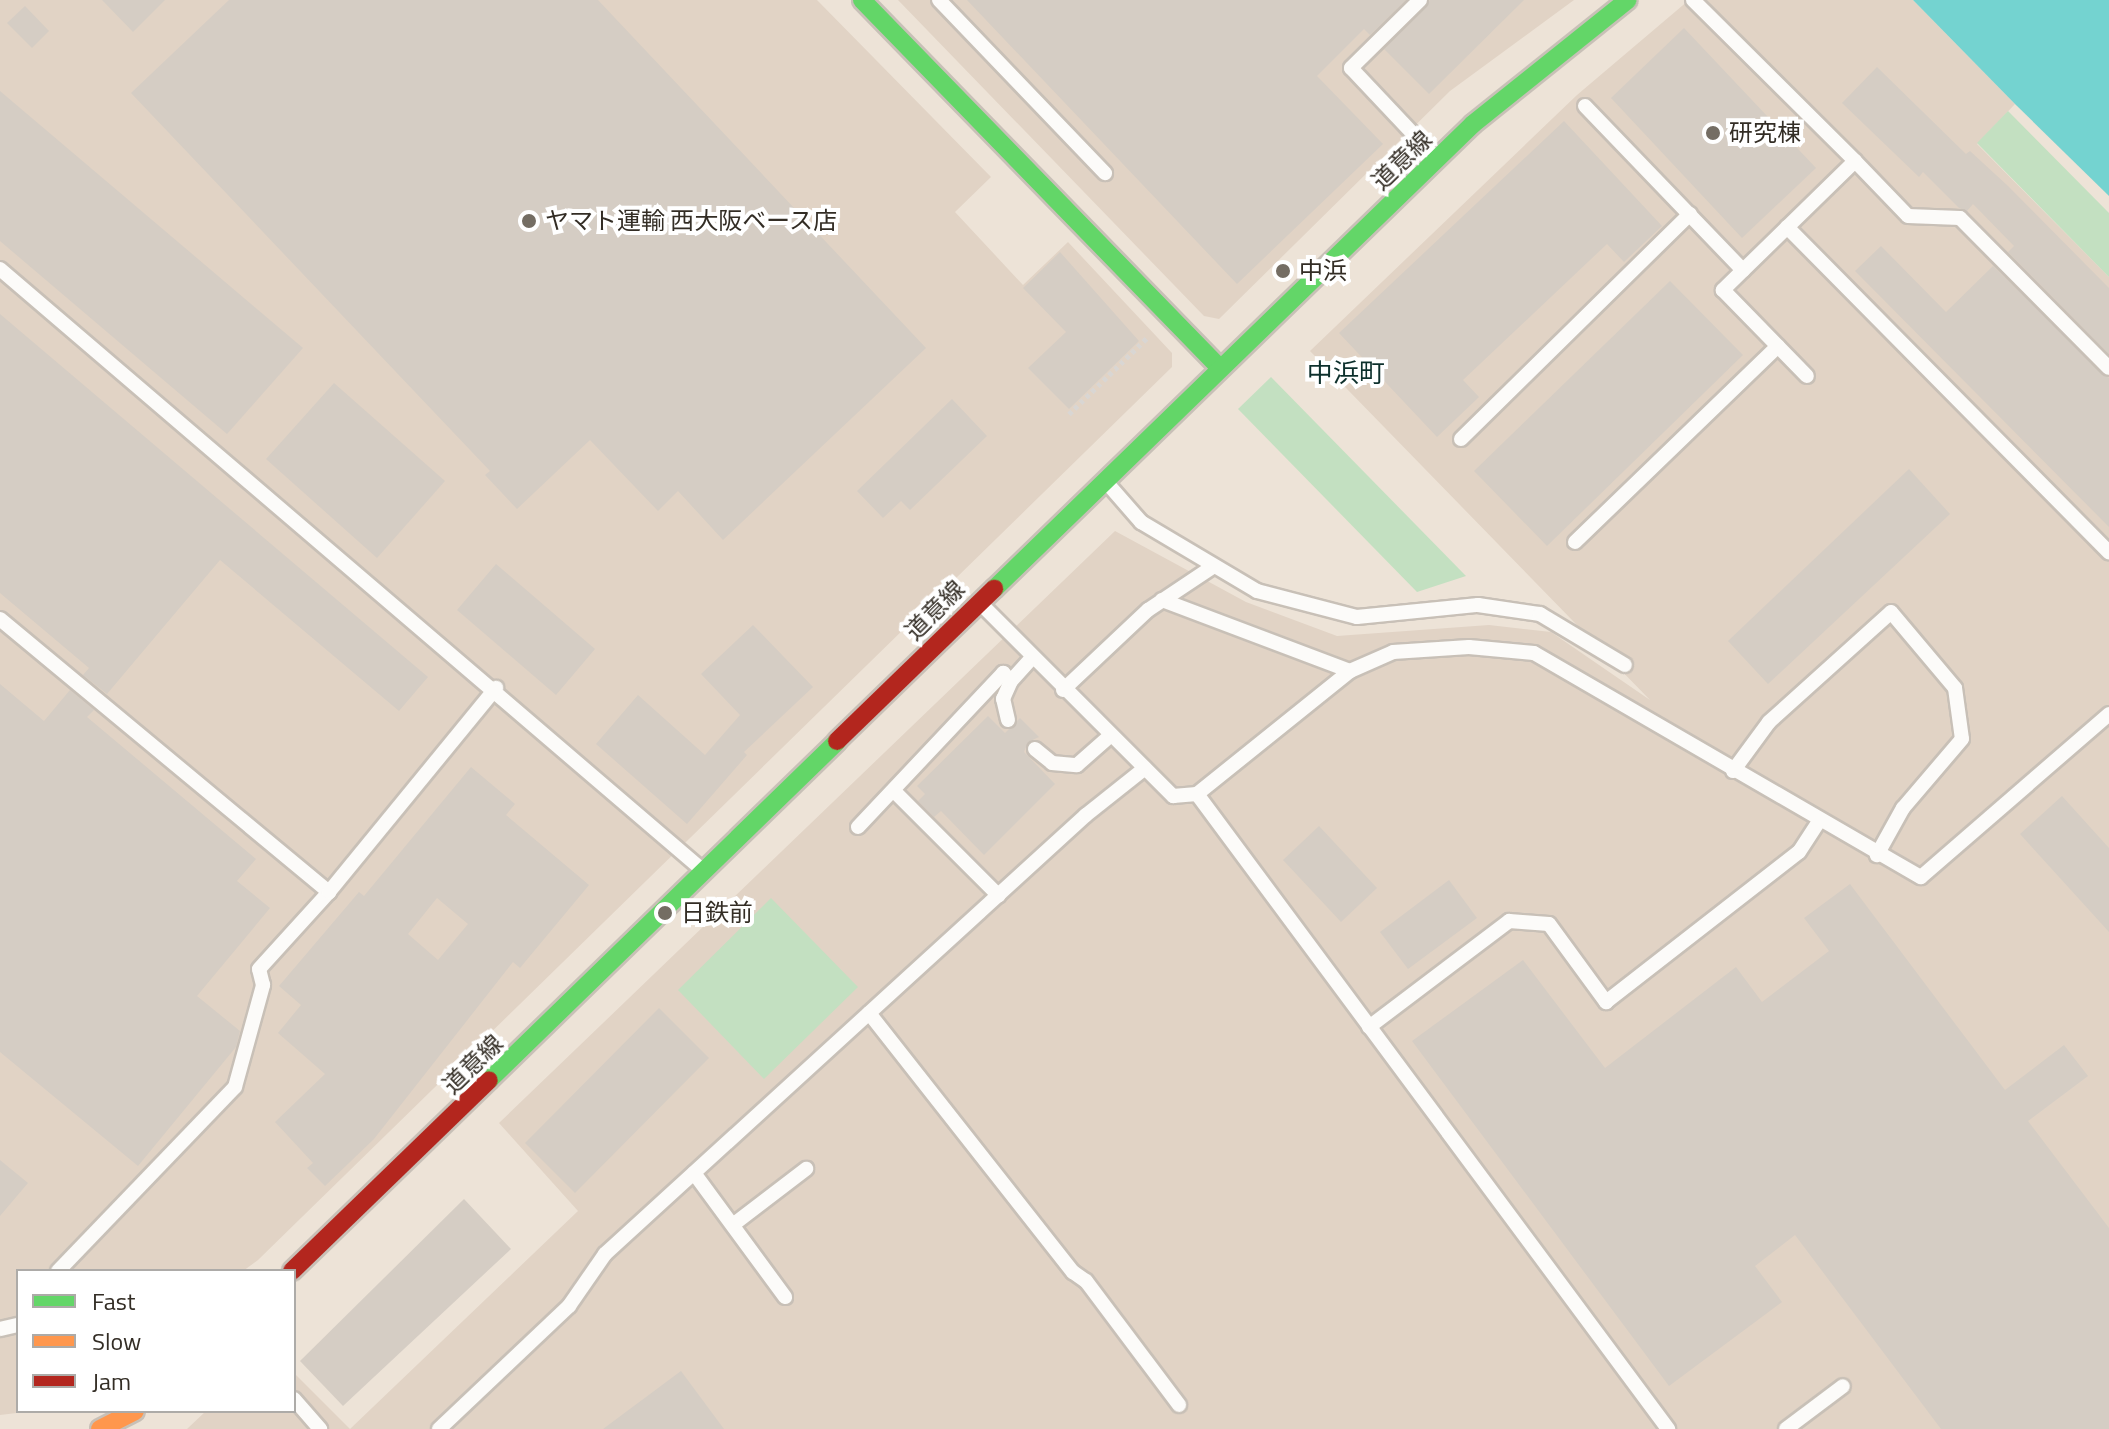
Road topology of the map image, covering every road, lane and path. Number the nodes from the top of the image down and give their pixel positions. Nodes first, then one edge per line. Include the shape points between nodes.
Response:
1 (862, 0) edge
2 (939, 0) edge
3 (1420, 0) edge
4 (1628, 0) edge
5 (1693, 0) edge
6 (1585, 106) dead end
7 (1437, 159) junction
8 (1855, 161) junction
9 (1105, 173) dead end
10 (1690, 214) junction
11 (1787, 227) junction
12 (0, 269) edge
13 (1743, 270) junction
14 (1157, 329) dead end
15 (1778, 346) junction
16 (1220, 368) junction
17 (2109, 368) edge
18 (1807, 376) dead end
19 (1069, 414) dead end
20 (1461, 439) dead end
21 (1104, 480) junction
22 (1575, 542) dead end
23 (2109, 552) edge
24 (1214, 566) junction
25 (1162, 600) junction
26 (978, 601) junction
27 (0, 619) edge
28 (1031, 659) junction
29 (1625, 665) dead end
30 (1350, 671) junction
31 (1011, 681) junction
32 (496, 688) junction
33 (1063, 690) junction
34 (2109, 714) edge
35 (1008, 720) dead end
36 (1111, 735) junction
37 (1035, 749) dead end
38 (1145, 768) junction
39 (1733, 771) junction
40 (894, 791) junction
41 (1197, 794) junction
42 (1819, 821) junction
43 (858, 827) dead end
44 (1877, 855) junction
45 (706, 873) junction
46 (329, 892) junction
47 (999, 896) junction
48 (869, 1013) junction
49 (1369, 1027) junction
50 (806, 1169) dead end
51 (694, 1173) junction
52 (734, 1224) junction
53 (60, 1269) edge
54 (294, 1269) edge
55 (785, 1297) dead end
56 (1843, 1386) dead end
57 (296, 1401) edge
58 (1179, 1405) dead end
59 (131, 1413) edge
60 (100, 1429) edge
61 (320, 1429) edge
62 (439, 1429) edge
63 (1668, 1429) edge
64 (1786, 1429) edge

1 - 16 street
2 - 9 lane
3 - 7 lane via 1351,68
4 - 7 street, 道意線 via 1505,96
5 - 8 lane
6 - 10 lane
7 - 16 street, 道意線
8 - 11 lane
8 - 17 lane via 1908,216 1960,218
10 - 13 lane
10 - 20 lane
11 - 13 lane
11 - 23 lane
12 - 32 lane
13 - 15 lane via 1723,290
14 - 19 path
15 - 18 lane
15 - 22 lane
16 - 21 street, 道意線
21 - 24 lane via 1141,522
21 - 26 street, 道意線
24 - 25 lane
24 - 29 lane via 1257,591 1357,617 1478,605 1540,614
25 - 30 lane
25 - 33 lane
26 - 28 lane
26 - 45 street, 道意線
27 - 46 lane
28 - 31 lane
28 - 33 lane
30 - 39 lane via 1393,652 1469,647 1534,653
30 - 41 lane
31 - 35 lane via 1003,699
31 - 40 lane via 1003,673
32 - 45 lane
32 - 46 lane
33 - 36 lane
34 - 44 lane via 1931,872 1913,876
36 - 37 lane via 1077,765 1052,763
36 - 38 lane
38 - 41 lane via 1173,796
38 - 47 lane
39 - 42 lane
39 - 44 lane via 1769,722 1891,612 1955,688 1962,739 1903,808
40 - 43 lane
40 - 47 lane
41 - 49 lane
42 - 44 lane
42 - 49 lane via 1799,852 1606,1002 1549,924 1509,921
45 - 54 street, 道意線
46 - 53 lane via 259,969 263,985 235,1087
47 - 48 lane
48 - 51 lane
48 - 58 lane
49 - 63 lane
50 - 52 lane
51 - 52 lane
51 - 62 lane via 605,1254 569,1306
52 - 55 lane
56 - 64 lane
57 - 61 lane
59 - 60 street

